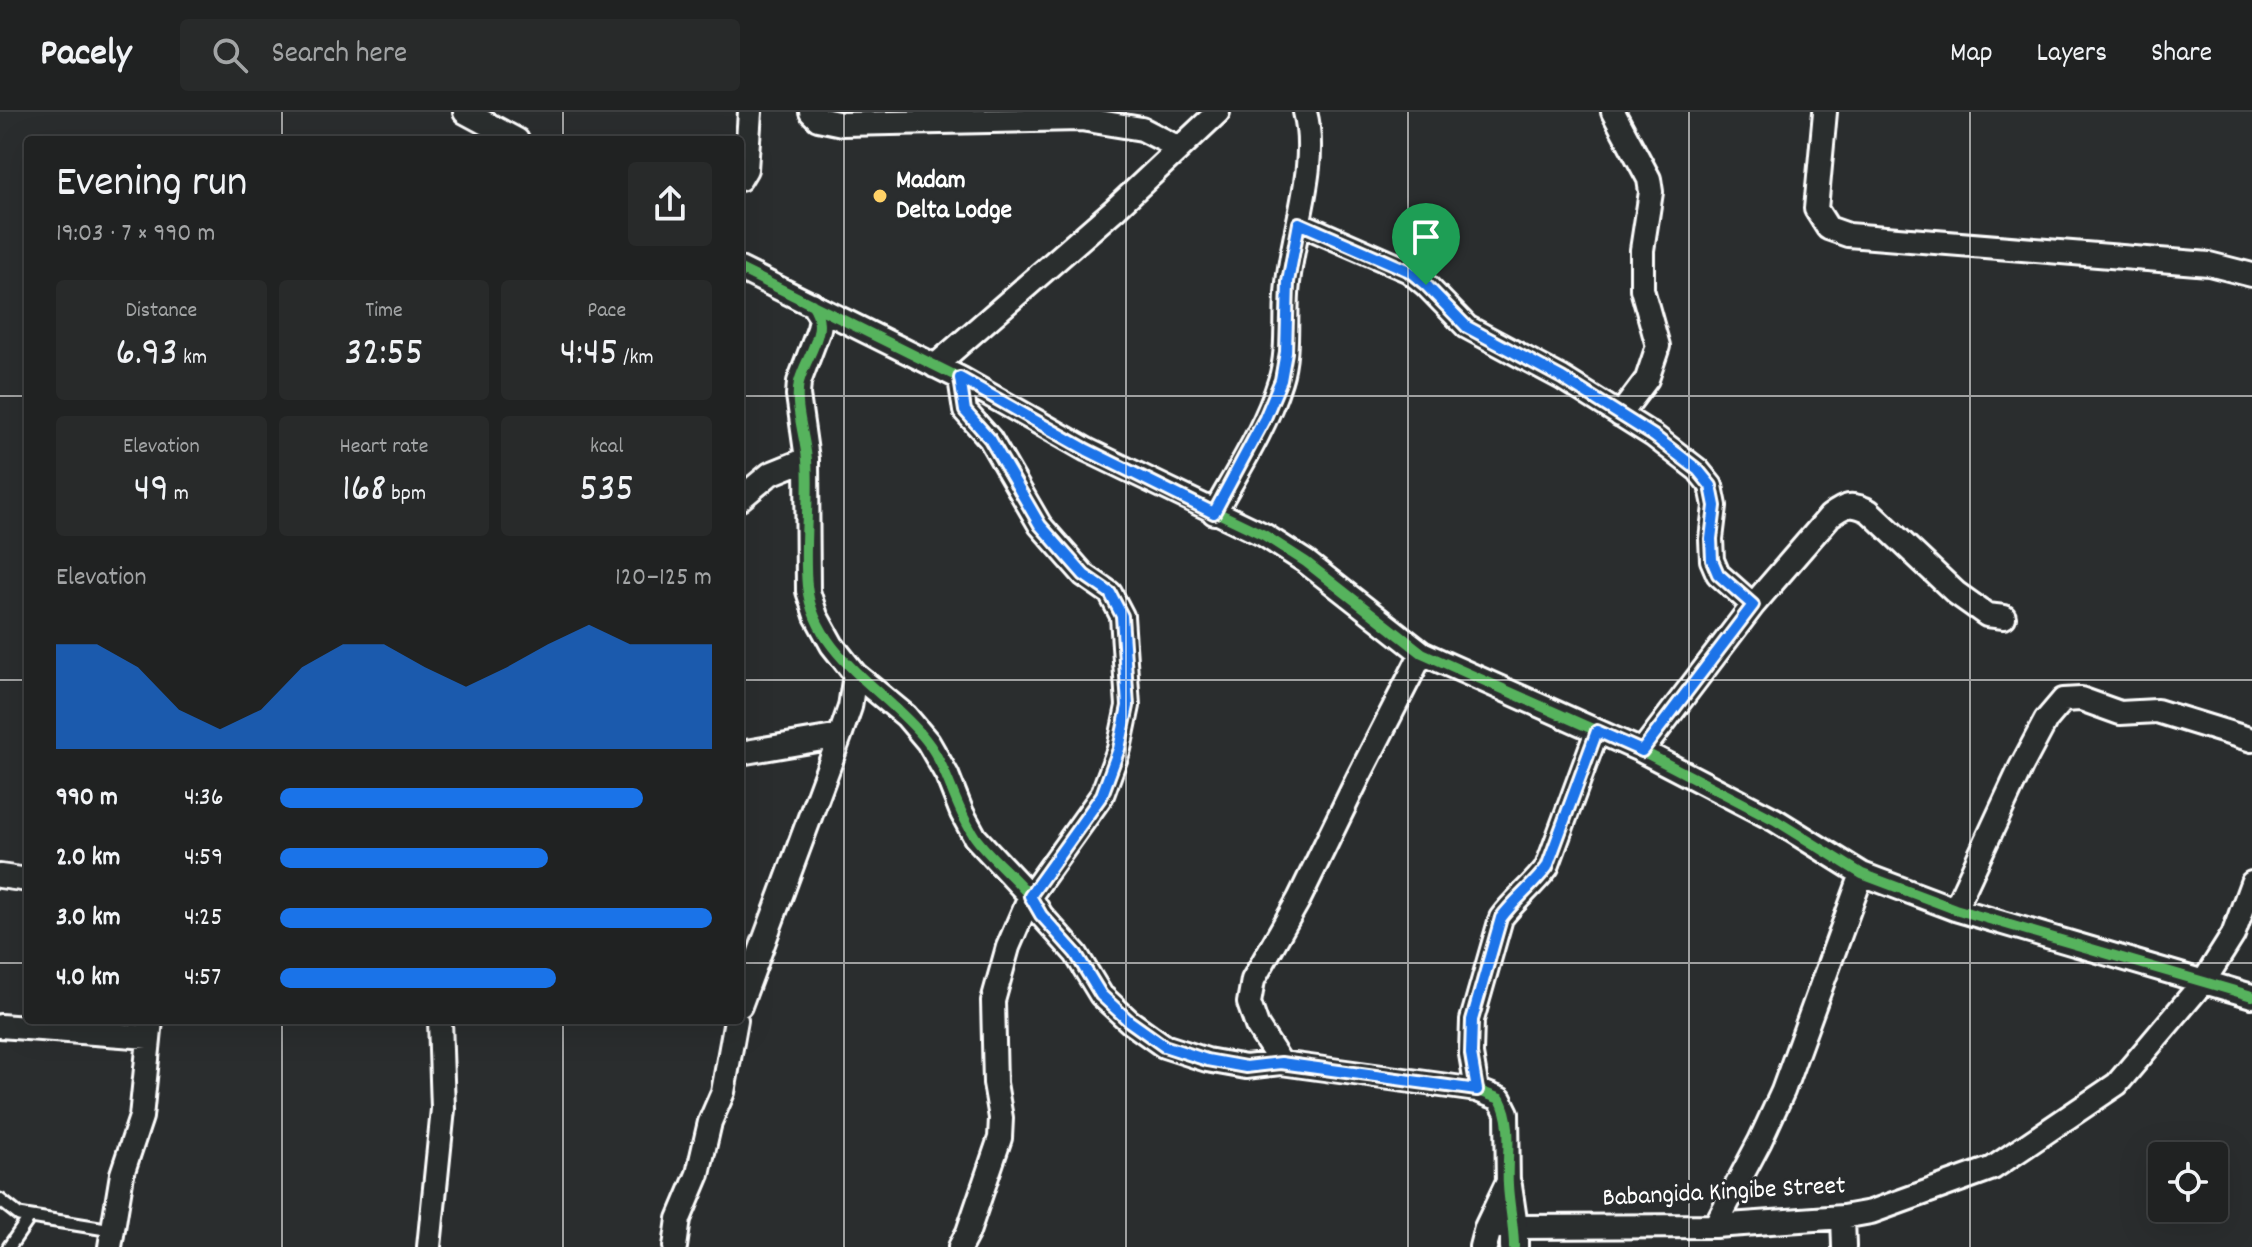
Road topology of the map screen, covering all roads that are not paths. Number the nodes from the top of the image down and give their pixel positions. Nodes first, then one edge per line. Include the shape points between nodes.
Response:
1 (465, 112) edge
2 (750, 112) edge
3 (811, 112) edge
4 (1218, 112) edge
5 (1305, 112) edge
6 (1613, 112) edge
7 (1825, 112) edge
8 (510, 136) edge
9 (1179, 148) junction
10 (744, 172) edge
11 (1299, 223) junction
12 (744, 271) edge
13 (2252, 275) edge
14 (812, 304) junction
15 (935, 366) junction
16 (960, 378) junction
17 (1620, 415) junction
18 (807, 459) junction
19 (744, 496) edge
20 (1214, 513) junction
21 (1753, 605) junction
22 (2004, 617) dead end
23 (1422, 653) junction
24 (855, 674) junction
25 (1597, 731) junction
26 (840, 736) junction
27 (2252, 740) edge
28 (1642, 751) junction
29 (744, 752) edge
30 (1862, 874) junction
31 (0, 876) edge
32 (24, 879) edge
33 (2252, 883) edge
34 (1030, 896) junction
35 (1955, 909) junction
36 (2204, 981) junction
37 (744, 995) edge
38 (2252, 996) edge
39 (440, 1024) edge
40 (735, 1024) edge
41 (0, 1026) edge
42 (150, 1028) edge
43 (1281, 1063) junction
44 (1477, 1090) junction
45 (1508, 1186) junction
46 (0, 1200) edge
47 (1843, 1217) junction
48 (29, 1218) junction
49 (1715, 1226) junction
50 (1486, 1237) edge
51 (1514, 1237) edge
52 (111, 1239) edge
53 (9, 1247) edge
54 (429, 1247) edge
55 (675, 1247) edge
56 (960, 1247) edge
57 (1844, 1247) edge

1 - 8 street
2 - 10 street
3 - 9 street via 818,119 842,124 1081,119 1142,129
4 - 9 street
5 - 11 street via 1307,163
6 - 17 street via 1649,179 1642,289 1658,346 1647,379
7 - 13 street via 1816,209 1828,228 1848,235 2209,264
9 - 15 street
11 - 17 street via 1409,271 1467,327
11 - 20 street via 1288,282 1281,380
12 - 14 street
14 - 15 street
14 - 18 street via 821,318 798,395
15 - 16 street
16 - 20 street
16 - 34 street via 965,411 990,439 1040,525 1084,575 1110,593 1122,616 1128,706 1119,749 1102,795
17 - 21 street via 1698,470 1711,486 1712,560 1718,574
18 - 19 street via 770,474
18 - 24 street via 808,591 826,635
20 - 23 street via 1264,535 1306,562
21 - 22 street via 1830,516 1851,504 1876,517 1975,607
21 - 28 street
23 - 25 street
23 - 43 street via 1253,980 1249,1003
24 - 26 street
24 - 34 street via 906,716 928,742 975,837
25 - 28 street
25 - 44 street via 1547,867 1501,918 1472,1020
26 - 29 street
26 - 37 street
27 - 35 street via 2157,711 2120,713 2081,699 2063,700 2021,767
28 - 30 street via 1775,820
30 - 35 street
30 - 49 street via 1783,1091
31 - 32 street
33 - 36 street, Babangida Kingibe Street via 2233,935
34 - 43 street via 1101,995 1164,1046 1246,1067
34 - 56 street via 993,1001 1000,1138
35 - 36 street
36 - 38 street
36 - 47 street, Babangida Kingibe Street via 2117,1084 1993,1168
39 - 54 street via 443,1109
40 - 55 street via 723,1092 679,1219
41 - 42 street
42 - 52 street via 141,1117 122,1174
43 - 44 street
44 - 45 street via 1500,1099 1507,1113
45 - 50 street
45 - 51 street
46 - 48 lane
47 - 49 street, Babangida Kingibe Street
47 - 57 street
48 - 52 lane
48 - 53 lane
49 - 51 street, Babangida Kingibe Street
50 - 51 street, Babangida Kingibe Street

